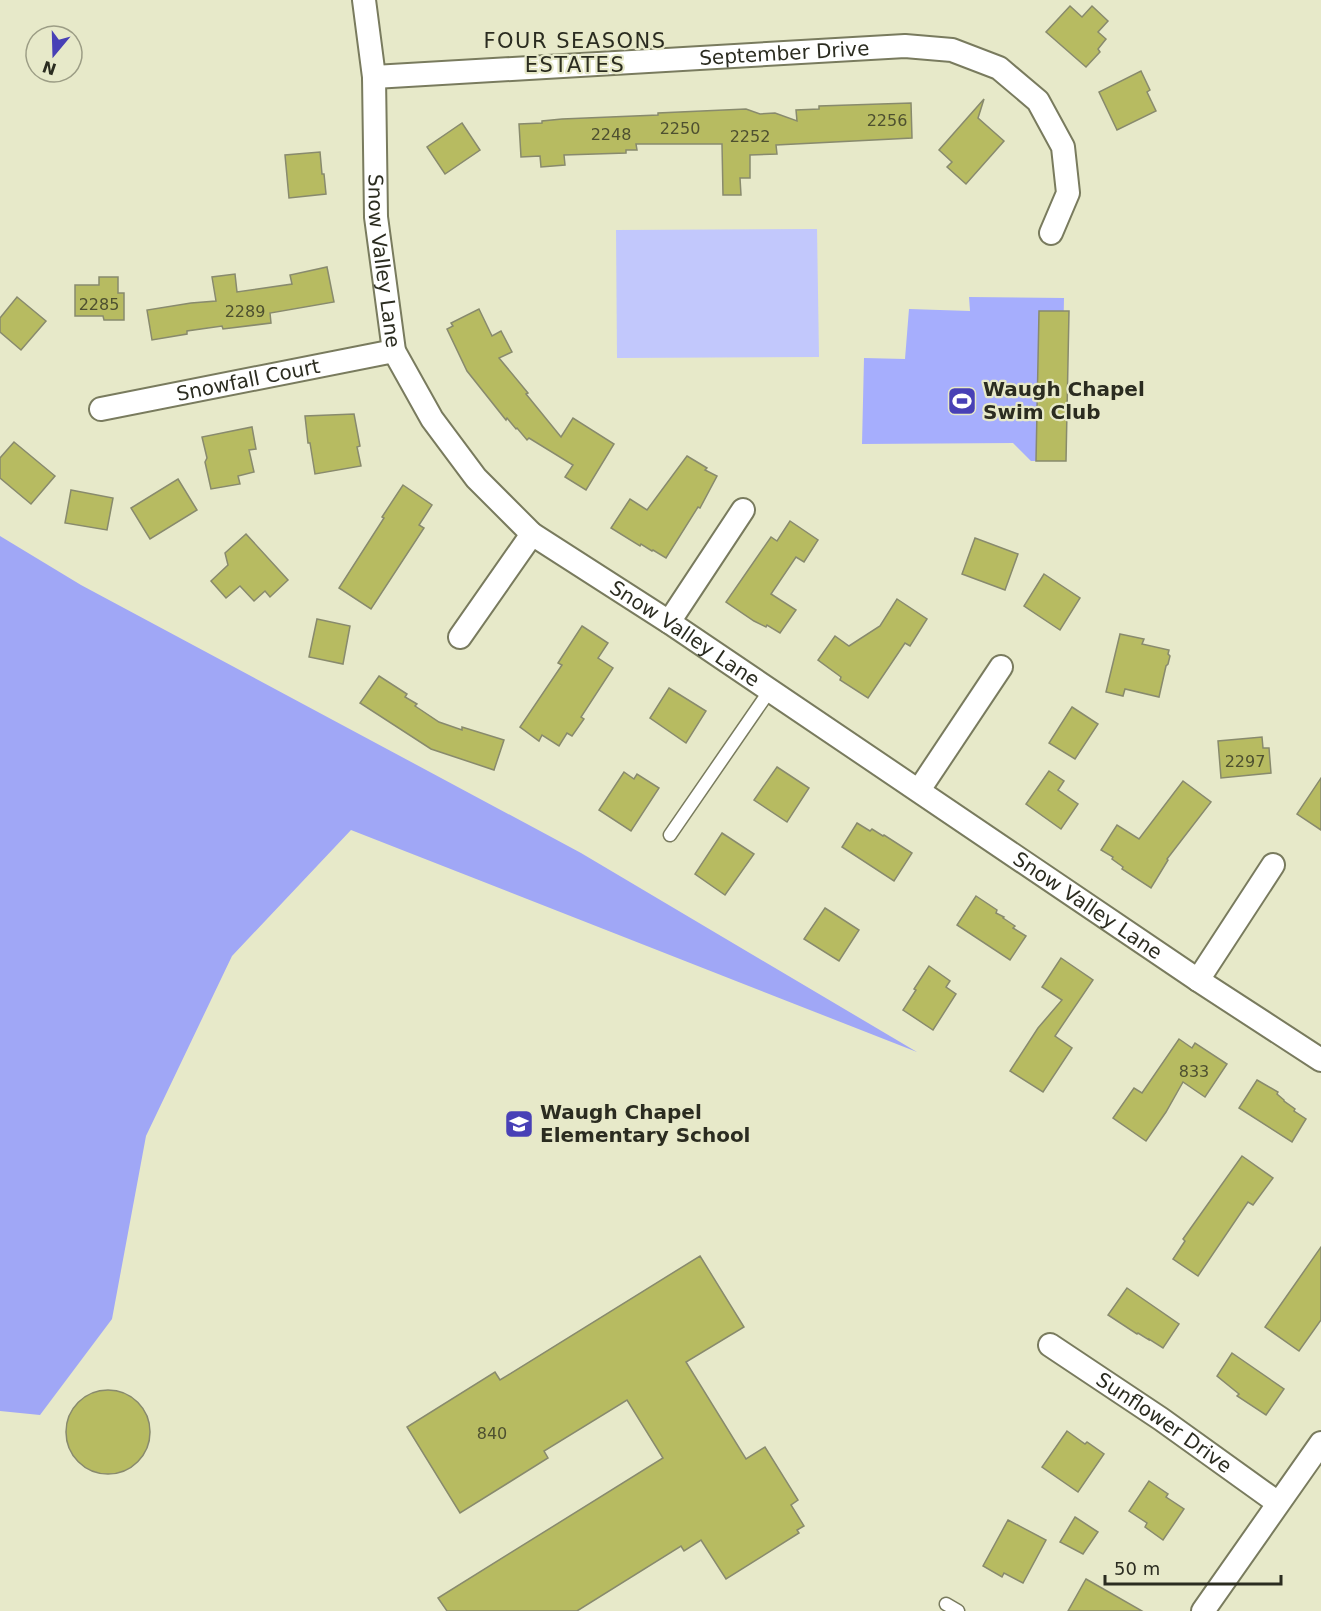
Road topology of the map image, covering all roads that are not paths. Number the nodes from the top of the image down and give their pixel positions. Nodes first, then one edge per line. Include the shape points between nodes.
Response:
1 (364, 0) edge
2 (374, 77) junction
3 (1051, 233) dead end
4 (394, 351) junction
5 (101, 409) dead end
6 (743, 510) dead end
7 (532, 534) junction
8 (669, 622) junction
9 (460, 637) dead end
10 (1001, 667) dead end
11 (770, 690) junction
12 (919, 790) junction
13 (670, 835) dead end
14 (1273, 865) dead end
15 (1198, 980) junction
16 (1321, 1060) edge
17 (1050, 1345) dead end
18 (1321, 1443) edge
19 (1278, 1503) junction
20 (946, 1604) dead end
21 (958, 1611) edge
22 (1203, 1611) edge

1 - 2 street, Snow Valley Lane
2 - 3 street, September Drive via 894,47 952,50 999,68 1038,101 1063,147 1068,193
2 - 4 street, Snow Valley Lane via 376,217
4 - 5 street, Snowfall Court
4 - 7 street, Snow Valley Lane via 432,418 476,478
6 - 8 street
7 - 8 street, Snow Valley Lane
7 - 9 street
8 - 11 street, Snow Valley Lane
10 - 12 street
11 - 12 street, Snow Valley Lane
11 - 13 lane
12 - 15 street, Snow Valley Lane
14 - 15 street
15 - 16 street, Snow Valley Lane
17 - 19 street, Sunflower Drive
18 - 19 street
19 - 22 street
20 - 21 lane

